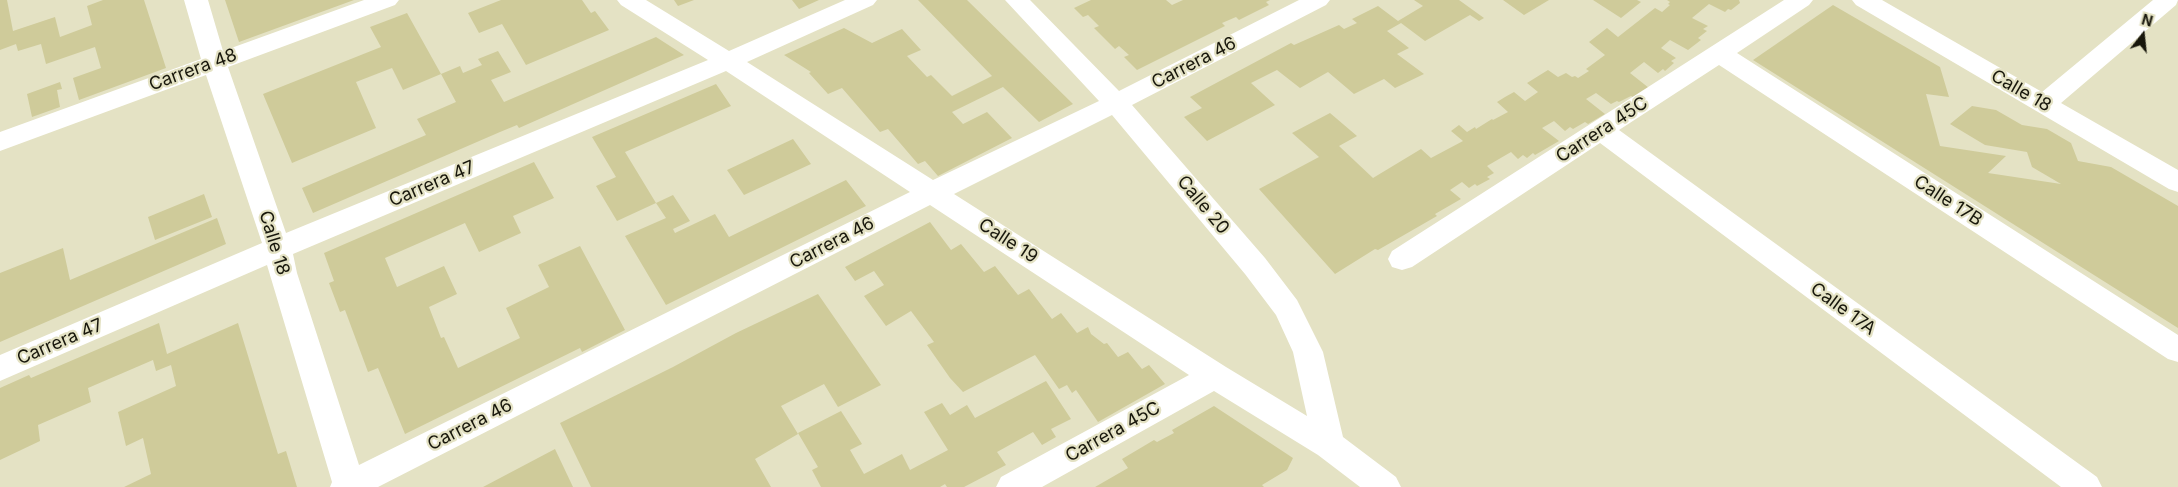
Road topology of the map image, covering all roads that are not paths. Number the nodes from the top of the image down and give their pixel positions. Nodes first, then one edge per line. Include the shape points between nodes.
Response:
1 (196, 0) edge
2 (387, 0) edge
3 (629, 0) edge
4 (865, 0) edge
5 (1017, 0) edge
6 (1318, 0) edge
7 (1801, 0) edge
8 (1867, 0) edge
9 (2168, 0) edge
10 (1719, 53) junction
11 (728, 61) junction
12 (214, 62) junction
13 (1116, 103) junction
14 (2044, 104) junction
15 (1601, 130) junction
16 (0, 142) edge
17 (2178, 182) edge
18 (933, 192) junction
19 (278, 248) junction
20 (1402, 259) dead end
21 (2178, 350) edge
22 (0, 368) edge
23 (1215, 376) junction
24 (1329, 445) junction
25 (348, 486) edge
26 (1012, 487) edge
27 (1384, 487) edge
28 (2086, 487) edge

1 - 12 street, Calle 18
2 - 12 street, Carrera 48
3 - 11 street, Calle 19
4 - 11 street, Carrera 47
5 - 13 street, Calle 20
6 - 13 street, Carrera 46
7 - 10 street, Carrera 45C
8 - 14 street, Calle 18
9 - 14 street
10 - 15 street, Carrera 45C
10 - 21 street, Calle 17B
11 - 18 street, Calle 19
11 - 19 street, Carrera 47
12 - 16 street, Carrera 48
12 - 19 street, Calle 18
13 - 18 street, Carrera 46
13 - 24 street, Calle 20 via 1287,308 1308,352
14 - 17 street, Calle 18
15 - 20 street, Carrera 45C
15 - 28 street, Calle 17A
18 - 23 street, Calle 19
18 - 25 street, Carrera 46
19 - 22 street, Carrera 47
19 - 25 street, Calle 18
23 - 24 street, Calle 19
23 - 26 street, Carrera 45C
24 - 27 street, Calle 19

